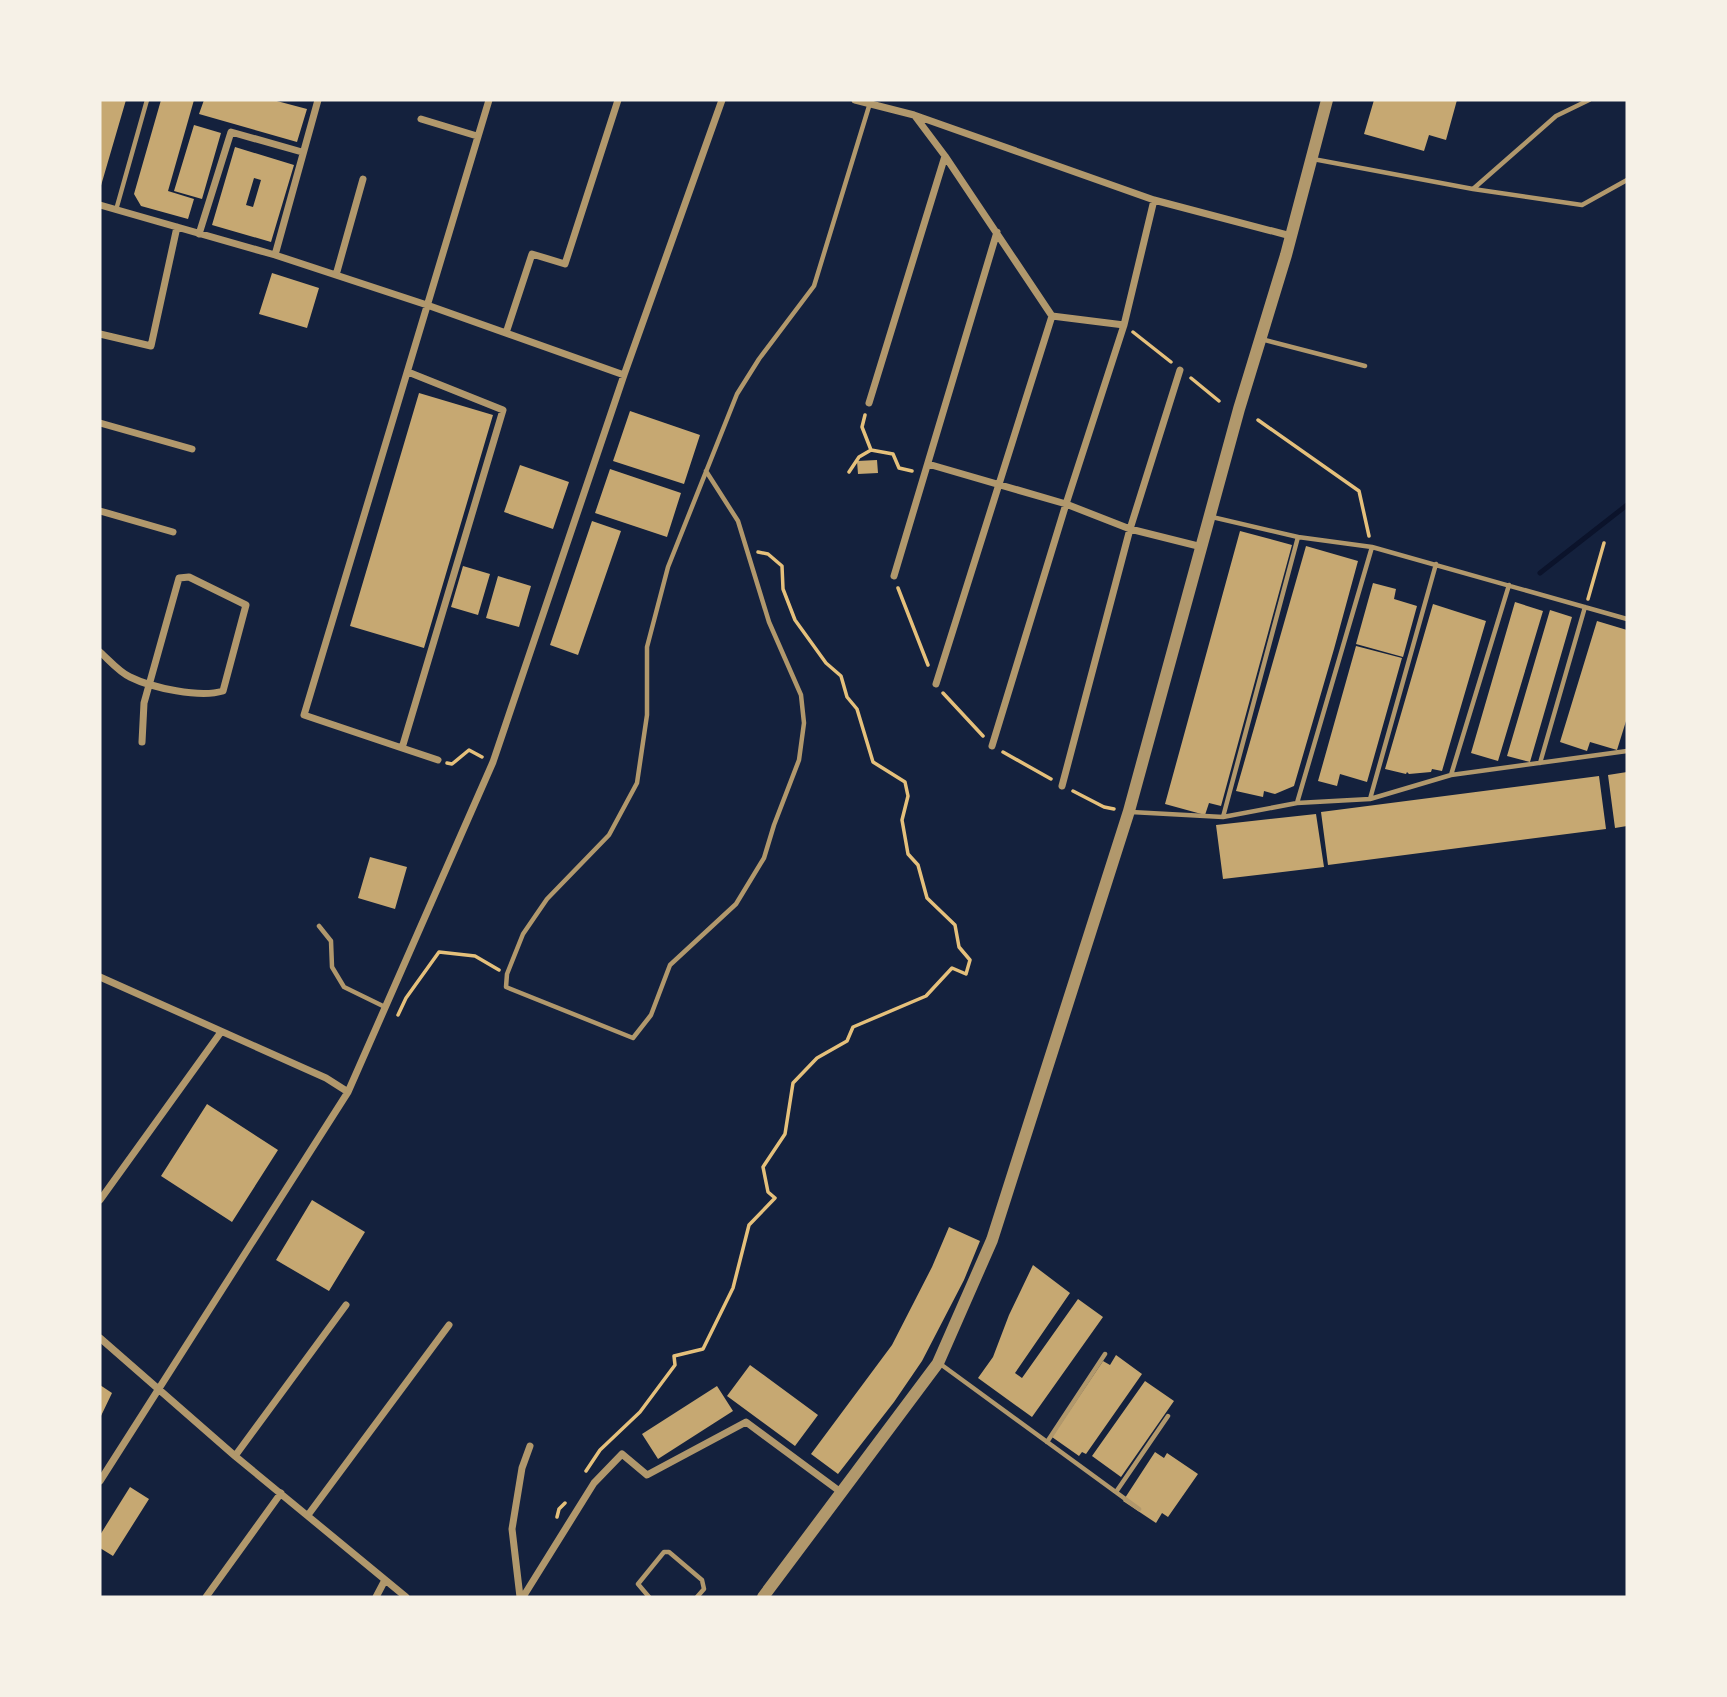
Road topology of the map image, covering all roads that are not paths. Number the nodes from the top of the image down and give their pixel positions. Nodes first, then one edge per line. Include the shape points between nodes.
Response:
1 (147, 100) edge
2 (318, 100) edge
3 (489, 100) edge
4 (618, 100) edge
5 (722, 100) edge
6 (855, 100) edge
7 (1326, 100) edge
8 (1589, 100) edge
9 (870, 103) junction
10 (914, 115) junction
11 (421, 119) dead end
12 (477, 135) junction
13 (302, 152) junction
14 (945, 156) junction
15 (1312, 158) junction
16 (363, 179) dead end
17 (1627, 180) edge
18 (1473, 189) junction
19 (1154, 200) junction
20 (100, 205) edge
21 (116, 211) junction
22 (177, 227) junction
23 (997, 232) junction
24 (199, 233) junction
25 (1291, 236) junction
26 (275, 255) junction
27 (336, 275) junction
28 (427, 305) junction
29 (1052, 316) junction
30 (1124, 325) junction
31 (506, 333) junction
32 (100, 334) edge
33 (1260, 338) junction
34 (1364, 366) dead end
35 (1180, 370) dead end
36 (408, 372) junction
37 (624, 375) junction
38 (869, 403) road end
39 (100, 423) edge
40 (192, 449) dead end
41 (928, 464) junction
42 (706, 471) junction
43 (1000, 484) junction
44 (1066, 504) junction
45 (100, 511) edge
46 (1211, 517) junction
47 (1130, 529) junction
48 (173, 533) dead end
49 (1298, 537) junction
50 (1203, 547) junction
51 (1372, 547) junction
52 (1436, 564) junction
53 (894, 576) road end
54 (1509, 585) junction
55 (1586, 607) junction
56 (1627, 619) edge
57 (100, 652) edge
58 (149, 684) junction
59 (936, 684) road end
60 (142, 743) dead end
61 (992, 746) road end
62 (402, 748) junction
63 (1627, 751) edge
64 (438, 761) dead end
65 (1540, 763) junction
66 (1451, 775) junction
67 (1062, 786) road end
68 (1370, 799) junction
69 (1297, 803) junction
70 (1129, 811) junction
71 (1223, 817) junction
72 (319, 926) dead end
73 (100, 977) edge
74 (385, 1007) junction
75 (221, 1032) junction
76 (348, 1092) junction
77 (100, 1200) edge
78 (346, 1305) dead end
79 (449, 1325) dead end
80 (100, 1338) edge
81 (1105, 1354) dead end
82 (938, 1363) junction
83 (159, 1390) junction
84 (1168, 1416) dead end
85 (1047, 1442) junction
86 (530, 1446) dead end
87 (235, 1456) junction
88 (100, 1481) edge
89 (1116, 1492) junction
90 (281, 1493) junction
91 (842, 1493) junction
92 (1139, 1509) dead end
93 (308, 1515) junction
94 (385, 1580) junction
95 (206, 1597) edge
96 (376, 1597) edge
97 (406, 1597) edge
98 (522, 1597) edge
99 (649, 1597) edge
100 (699, 1597) edge
101 (763, 1597) edge

1 - 21 lane
2 - 13 street
3 - 12 street
4 - 31 street via 565,264 533,254
5 - 37 street
6 - 9 street
7 - 15 street
8 - 18 lane via 1556,116
9 - 10 street
9 - 42 lane via 814,286 737,394
10 - 14 street
10 - 19 street
11 - 12 street
12 - 28 street
13 - 24 street via 231,132
13 - 26 street
14 - 23 street
14 - 38 street
15 - 18 lane
15 - 25 street
16 - 27 street
17 - 18 lane via 1582,205
19 - 25 street
19 - 30 street
20 - 21 street
21 - 22 street
22 - 24 street
22 - 32 street via 151,346
23 - 29 street
23 - 41 street
24 - 26 street
25 - 33 street
26 - 27 street
27 - 28 street
28 - 31 street
28 - 36 street
29 - 30 street
29 - 43 street
30 - 44 street
31 - 37 street
33 - 34 lane
33 - 46 street
35 - 47 street
36 - 62 street via 503,410
36 - 62 street via 304,715
37 - 74 street via 493,762
39 - 40 street
41 - 43 street
41 - 53 street
42 - 42 lane via 668,567 647,647 647,715 637,783 609,835 547,899 523,934 507,974 506,987 633,1038 651,1015 670,965 736,904 764,858 799,760 804,723 801,695 769,622 738,521
43 - 44 street
43 - 59 street
44 - 47 street
44 - 61 street
45 - 48 street
46 - 49 lane
46 - 50 street
47 - 50 street
47 - 67 street
49 - 51 lane
49 - 71 lane
50 - 70 street
51 - 52 lane
51 - 69 lane
52 - 54 lane
52 - 68 lane
54 - 55 lane
54 - 66 lane
55 - 56 lane
55 - 65 lane
57 - 58 street via 127,676
58 - 58 street via 179,578 189,577 246,605 223,691 209,695
58 - 60 street
62 - 64 street
63 - 65 lane
65 - 66 lane
66 - 68 lane
68 - 69 lane
69 - 71 lane
70 - 71 lane
70 - 82 street via 992,1240
72 - 74 lane via 331,941 332,967 344,987
73 - 75 street
74 - 76 street
75 - 76 street
75 - 77 street
76 - 83 street
78 - 87 street
79 - 93 street
80 - 83 street
81 - 85 lane
82 - 85 lane
82 - 91 street
83 - 87 street
83 - 88 street
84 - 89 lane
85 - 89 lane
86 - 98 street via 512,1530
87 - 90 street
89 - 92 lane
90 - 93 street
90 - 95 street
91 - 98 street via 746,1422 647,1475 622,1454 594,1482
91 - 101 street
93 - 94 street
94 - 96 street
94 - 97 street
99 - 100 lane via 638,1584 664,1552 669,1552 702,1580 704,1589

